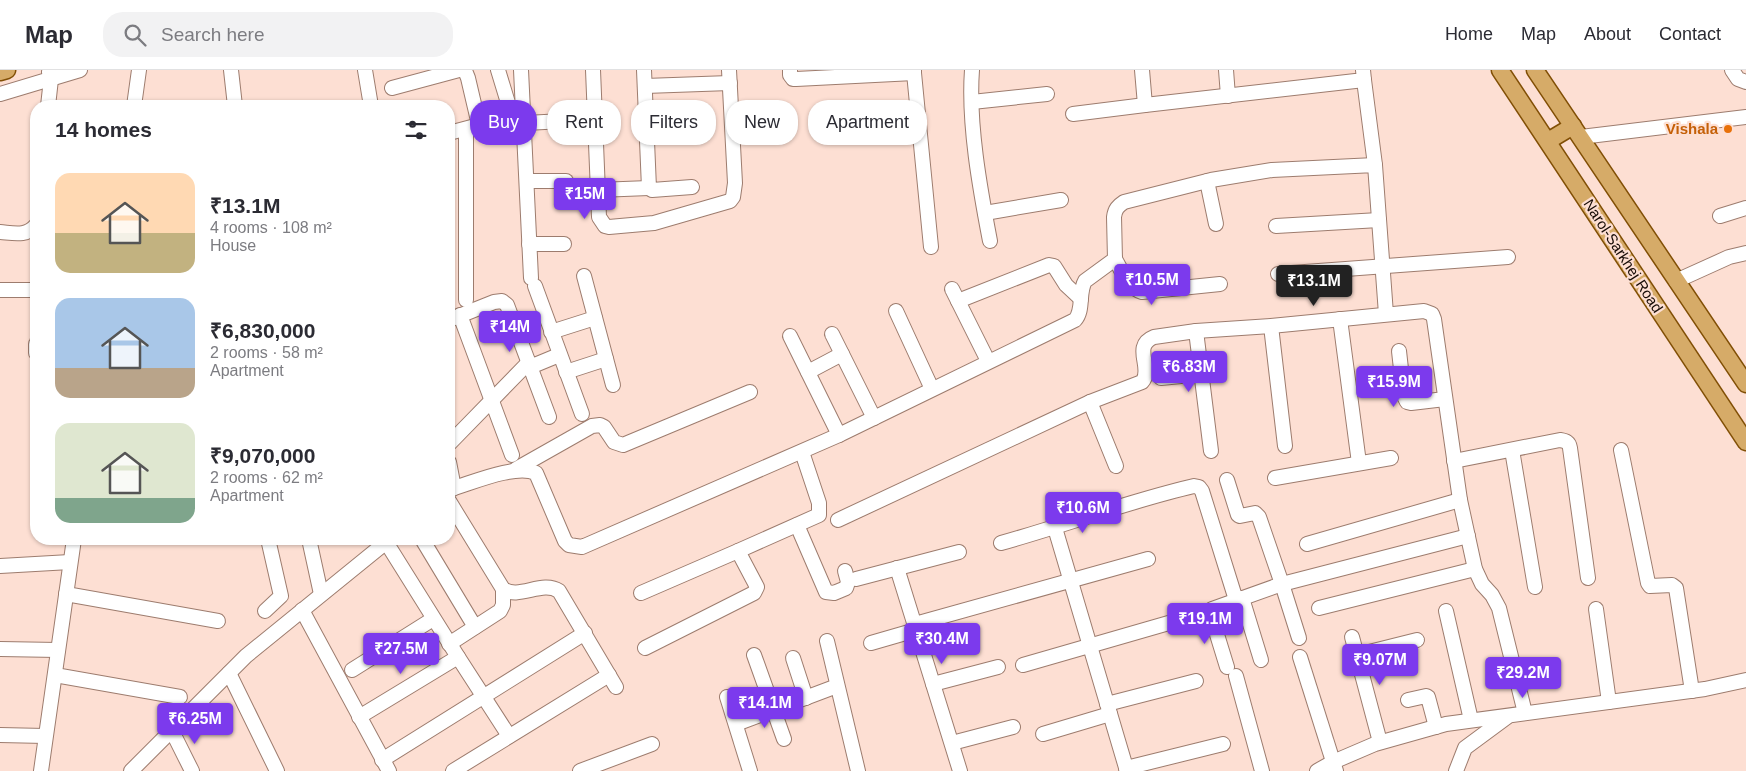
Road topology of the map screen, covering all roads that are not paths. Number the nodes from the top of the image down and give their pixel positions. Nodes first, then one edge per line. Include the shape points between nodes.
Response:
1 (6, 70) edge
2 (80, 70) edge
3 (140, 70) edge
4 (231, 70) edge
5 (365, 70) edge
6 (460, 70) edge
7 (498, 70) edge
8 (522, 70) edge
9 (594, 70) edge
10 (644, 70) edge
11 (790, 70) edge
12 (972, 70) edge
13 (1142, 70) edge
14 (1226, 70) edge
15 (1500, 70) edge
16 (1536, 70) edge
17 (1732, 70) edge
18 (0, 72) edge
19 (914, 72) edge
20 (49, 74) edge
21 (1364, 75) edge
22 (730, 76) edge
23 (1746, 82) edge
24 (645, 86) junction
25 (392, 88) dead end
26 (0, 94) edge
27 (1047, 94) dead end
28 (1228, 96) junction
29 (48, 100) edge
30 (135, 100) edge
31 (234, 100) edge
32 (370, 100) edge
33 (470, 100) edge
34 (512, 100) edge
35 (521, 100) edge
36 (972, 102) junction
37 (1145, 105) junction
38 (1073, 114) dead end
39 (1746, 117) edge
40 (470, 128) edge
41 (1577, 131) junction
42 (455, 132) edge
43 (1548, 141) junction
44 (472, 145) edge
45 (523, 145) edge
46 (1375, 165) junction
47 (527, 181) junction
48 (566, 181) dead end
49 (1206, 181) junction
50 (692, 187) dead end
51 (649, 188) junction
52 (598, 190) junction
53 (1061, 200) dead end
54 (1746, 208) edge
55 (985, 213) junction
56 (1720, 216) dead end
57 (1379, 220) junction
58 (1216, 224) dead end
59 (1276, 226) dead end
60 (30, 231) edge
61 (0, 232) edge
62 (990, 241) dead end
63 (530, 244) junction
64 (564, 244) dead end
65 (930, 247) dead end
66 (1746, 253) edge
67 (1508, 258) dead end
68 (1116, 259) junction
69 (1383, 268) junction
70 (1278, 274) dead end
71 (584, 276) dead end
72 (1676, 281) junction
73 (1220, 284) dead end
74 (0, 290) edge
75 (30, 290) edge
76 (1081, 299) junction
77 (466, 300) dead end
78 (896, 311) dead end
79 (1386, 314) junction
80 (455, 317) edge
81 (594, 318) junction
82 (455, 319) edge
83 (1340, 319) junction
84 (1271, 326) junction
85 (1196, 331) junction
86 (551, 332) junction
87 (832, 334) dead end
88 (790, 336) dead end
89 (1399, 351) dead end
90 (842, 354) junction
91 (559, 355) junction
92 (606, 359) junction
93 (988, 362) junction
94 (530, 364) junction
95 (1740, 364) edge
96 (566, 372) junction
97 (808, 372) junction
98 (1201, 374) junction
99 (1161, 378) dead end
100 (1746, 384) edge
101 (613, 385) dead end
102 (932, 389) junction
103 (750, 392) dead end
104 (1445, 399) junction
105 (492, 400) junction
106 (1090, 402) junction
107 (582, 414) dead end
108 (550, 417) dead end
109 (874, 418) junction
110 (840, 435) junction
111 (455, 438) edge
112 (1746, 442) edge
113 (1285, 446) dead end
114 (1512, 450) junction
115 (1621, 450) dead end
116 (1211, 451) dead end
117 (802, 452) junction
118 (512, 455) dead end
119 (1391, 458) dead end
120 (1454, 461) junction
121 (1359, 463) junction
122 (1116, 466) dead end
123 (514, 471) junction
124 (1275, 478) dead end
125 (1226, 480) dead end
126 (455, 491) edge
127 (1460, 500) junction
128 (455, 502) edge
129 (838, 520) dead end
130 (798, 525) junction
131 (1054, 528) junction
132 (1468, 536) junction
133 (1001, 543) dead end
134 (1307, 544) dead end
135 (73, 545) edge
136 (269, 545) edge
137 (309, 545) edge
138 (382, 545) edge
139 (391, 545) edge
140 (426, 545) edge
141 (738, 551) junction
142 (959, 552) dead end
143 (1148, 559) dead end
144 (70, 562) junction
145 (0, 566) edge
146 (897, 568) junction
147 (1475, 569) junction
148 (1588, 578) dead end
149 (1070, 581) junction
150 (1282, 584) junction
151 (1535, 588) dead end
152 (503, 589) junction
153 (641, 593) dead end
154 (66, 594) junction
155 (321, 594) junction
156 (1239, 599) junction
157 (1319, 608) dead end
158 (1596, 609) dead end
159 (302, 610) junction
160 (265, 611) dead end
161 (1446, 611) dead end
162 (1186, 618) dead end
163 (433, 619) junction
164 (218, 621) dead end
165 (475, 627) junction
166 (916, 627) junction
167 (585, 633) junction
168 (1352, 637) dead end
169 (1299, 638) dead end
170 (1417, 640) dead end
171 (826, 641) dead end
172 (871, 643) dead end
173 (449, 644) junction
174 (1089, 645) junction
175 (645, 648) dead end
176 (0, 649) edge
177 (58, 650) junction
178 (754, 655) dead end
179 (1357, 655) junction
180 (1300, 657) dead end
181 (458, 658) junction
182 (793, 658) dead end
183 (1261, 660) dead end
184 (1023, 665) dead end
185 (998, 668) dead end
186 (352, 670) dead end
187 (229, 673) junction
188 (55, 675) junction
189 (1746, 680) edge
190 (1196, 681) dead end
191 (933, 684) junction
192 (837, 686) junction
193 (1692, 691) junction
194 (484, 695) junction
195 (180, 697) dead end
196 (727, 697) dead end
197 (806, 698) junction
198 (1408, 700) dead end
199 (1609, 702) junction
200 (1108, 709) junction
201 (774, 710) junction
202 (1525, 713) junction
203 (1509, 715) junction
204 (359, 717) junction
205 (1471, 720) junction
206 (736, 724) junction
207 (1012, 727) dead end
208 (1436, 727) junction
209 (172, 730) junction
210 (1043, 734) dead end
211 (0, 735) edge
212 (45, 736) junction
213 (510, 736) junction
214 (784, 739) dead end
215 (1380, 742) junction
216 (952, 743) junction
217 (652, 744) dead end
218 (1223, 744) dead end
219 (386, 766) edge
220 (1335, 766) edge
221 (1127, 770) edge
222 (41, 771) edge
223 (131, 771) edge
224 (192, 771) edge
225 (277, 771) edge
226 (453, 771) edge
227 (580, 771) edge
228 (750, 771) edge
229 (858, 771) edge
230 (960, 771) edge
231 (1262, 771) edge
232 (1317, 771) edge
233 (1456, 771) edge

1 - 18 main road
2 - 20 street
3 - 30 street
4 - 31 street
5 - 32 street
6 - 25 street
6 - 33 street via 468,78
7 - 34 street
8 - 35 street
9 - 52 street
10 - 24 street
11 - 19 street via 790,75 796,80
12 - 36 street
13 - 37 street
14 - 28 street
15 - 43 main road, Narol-Sarkhej Road
16 - 41 main road, Narol-Sarkhej Road
17 - 23 street via 1738,79
19 - 65 street
20 - 26 street
20 - 29 street
21 - 28 street
21 - 46 street
22 - 24 street
22 - 52 street via 735,183 730,200 654,223 609,227 599,217
24 - 51 street
27 - 36 street
28 - 37 street
36 - 55 street
37 - 38 street
39 - 41 street
40 - 42 street
41 - 43 main road
41 - 72 main road, Narol-Sarkhej Road
43 - 112 main road, Narol-Sarkhej Road
44 - 77 street
45 - 47 street
46 - 49 street via 1272,170
46 - 57 street
47 - 48 street
47 - 63 street
49 - 58 street
49 - 68 street via 1118,206 1114,217
50 - 51 street
51 - 52 street
53 - 55 street
54 - 56 street
55 - 62 street
57 - 59 street
57 - 69 street
60 - 61 street via 23,234
63 - 64 street
63 - 86 street via 533,282
66 - 72 street
67 - 69 street
68 - 73 street via 1130,284 1142,292
68 - 76 street via 1085,281
69 - 70 street
69 - 79 street
71 - 81 street
72 - 95 main road, Narol-Sarkhej Road
74 - 75 street
76 - 93 street via 1075,320
76 - 93 street via 1066,285 1054,266 1049,265 955,295
78 - 102 street
79 - 83 street
79 - 104 street via 1424,311 1432,314
80 - 94 street via 502,301 507,305
81 - 86 street
81 - 92 street
82 - 105 street
83 - 84 street
83 - 121 street
84 - 85 street
84 - 113 street
85 - 98 street
85 - 106 street via 1149,339 1144,348 1145,379
86 - 91 street
87 - 90 street
88 - 97 street
89 - 104 street via 1407,402
90 - 97 street
90 - 109 street
91 - 94 street
91 - 96 street
92 - 96 street
92 - 101 street
93 - 102 street
94 - 105 street
94 - 108 street
95 - 100 main road, Narol-Sarkhej Road
96 - 107 street
97 - 110 street
98 - 99 street
98 - 116 street
102 - 109 street
103 - 123 street via 623,445 614,442 600,424 592,426
104 - 120 street
105 - 111 street
105 - 118 street
106 - 122 street
106 - 129 street
109 - 110 street
110 - 117 street
114 - 120 street
114 - 148 street via 1560,440 1569,444
114 - 151 street
115 - 193 street via 1648,583 1650,586 1672,585 1676,588
117 - 123 street via 582,547 565,541 536,473
117 - 130 street via 820,510 819,516
119 - 121 street
120 - 127 street
121 - 124 street
123 - 126 street
125 - 150 street via 1238,515 1255,513 1260,517
127 - 132 street
127 - 134 street
128 - 152 street
130 - 141 street
130 - 146 street via 826,592 834,593 846,588 851,575
131 - 133 street
131 - 149 street
131 - 156 street via 1156,495 1199,487
132 - 147 street
132 - 150 street
135 - 144 street
136 - 160 street via 280,596
137 - 155 street
138 - 155 street
139 - 163 street
140 - 165 street
141 - 153 street
141 - 175 street via 757,587 754,593
142 - 146 street
143 - 149 street
144 - 145 street
144 - 154 street
146 - 166 street
147 - 157 street
147 - 202 street via 1499,608
149 - 166 street
149 - 174 street
150 - 156 street
150 - 169 street
152 - 165 street via 500,612
152 - 167 street via 512,593 554,588
154 - 164 street
154 - 177 street
155 - 159 street
156 - 183 street
156 - 231 street via 1211,612
158 - 199 street
159 - 187 street
159 - 204 street
161 - 205 street
162 - 174 street
163 - 173 street
163 - 186 street
165 - 173 street
166 - 172 street
166 - 191 street
167 - 194 street
167 - 213 street via 612,681
168 - 179 street
170 - 179 street
171 - 192 street
173 - 181 street
174 - 184 street
174 - 200 street
176 - 177 street
177 - 188 street
178 - 201 street
179 - 215 street
180 - 220 street
181 - 194 street
181 - 204 street
182 - 197 street
185 - 191 street
187 - 209 street
187 - 225 street
188 - 195 street
188 - 212 street
189 - 193 street
190 - 200 street
191 - 216 street
192 - 197 street
192 - 229 street
193 - 199 street
194 - 213 street
194 - 219 street
196 - 206 street
197 - 201 street
198 - 208 street via 1428,697
199 - 202 street
200 - 210 street
200 - 221 street
201 - 206 street
201 - 214 street
202 - 203 street
203 - 205 street
203 - 233 street via 1465,748
204 - 219 street
205 - 208 street
206 - 228 street
207 - 216 street
208 - 215 street
209 - 223 street
209 - 224 street
211 - 212 street
212 - 222 street
213 - 226 street
215 - 220 street
216 - 230 street
217 - 227 street
218 - 221 street
220 - 232 street

